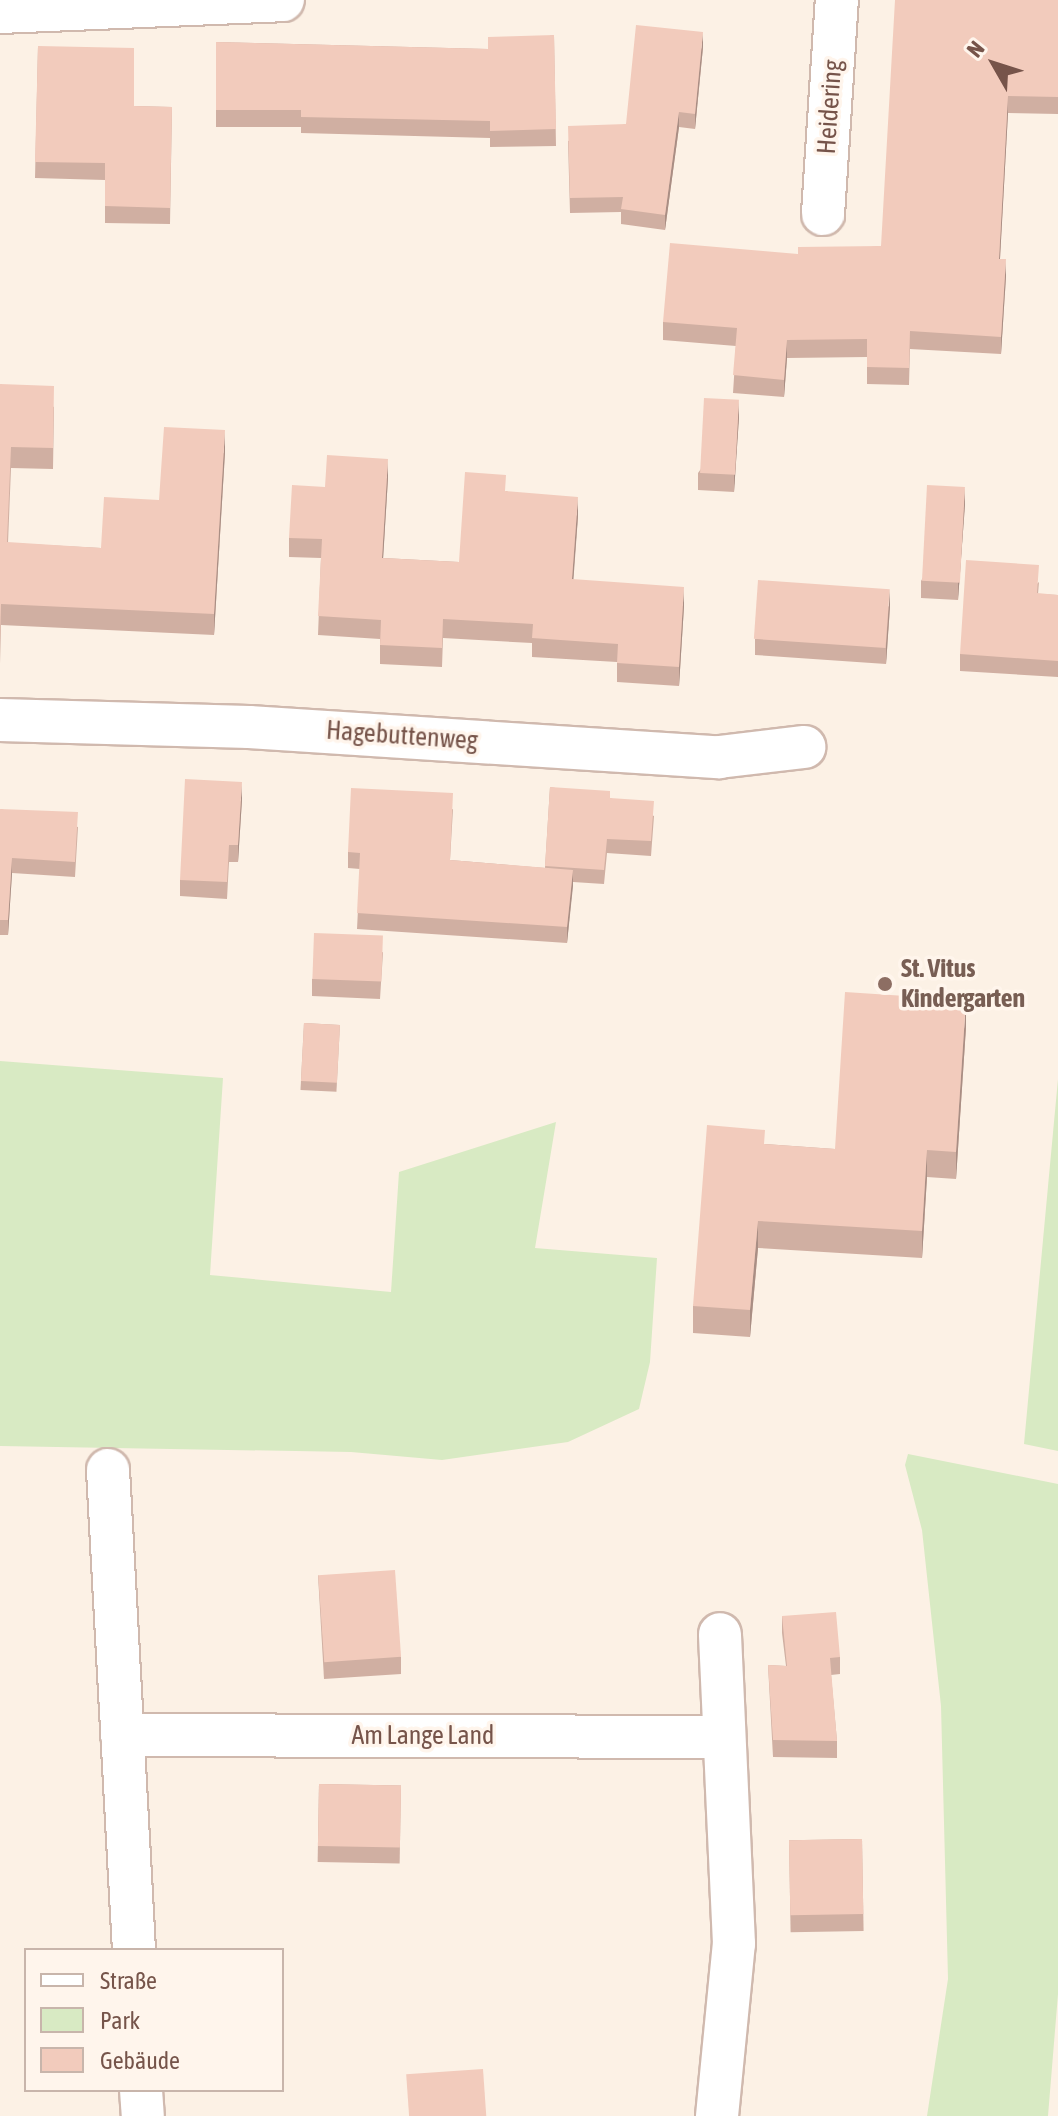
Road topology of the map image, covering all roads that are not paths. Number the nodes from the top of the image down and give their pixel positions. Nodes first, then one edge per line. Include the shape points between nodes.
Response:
1 (283, 0) edge
2 (837, 0) edge
3 (231, 1) edge
4 (0, 12) edge
5 (823, 214) dead end
6 (0, 720) edge
7 (804, 747) dead end
8 (108, 1470) dead end
9 (720, 1634) dead end
10 (122, 1735) junction
11 (723, 1737) junction
12 (134, 1948) edge
13 (141, 2092) edge
14 (143, 2116) edge
15 (717, 2116) edge

1 - 3 street
2 - 5 street, Heidering
3 - 4 street
6 - 7 street, Hagebuttenweg via 249,727 719,757
8 - 10 street
9 - 11 street
10 - 11 street, Am Lange Land
10 - 12 street
11 - 15 street via 734,1944
13 - 14 street

